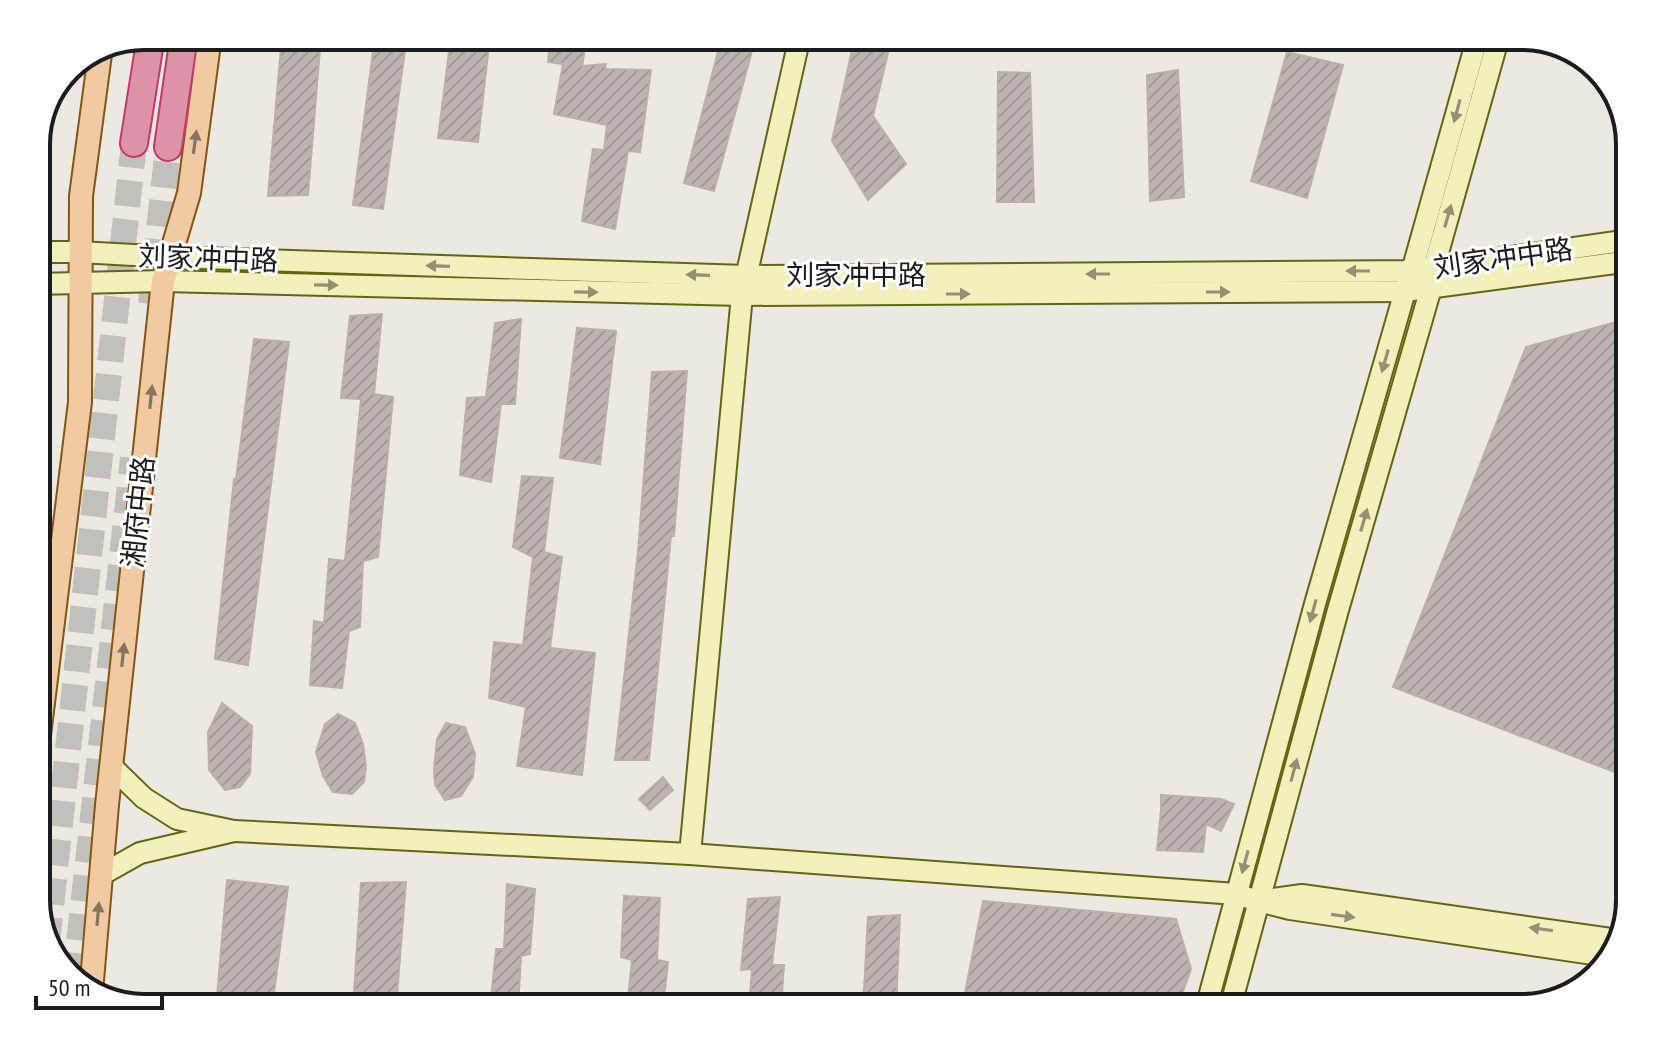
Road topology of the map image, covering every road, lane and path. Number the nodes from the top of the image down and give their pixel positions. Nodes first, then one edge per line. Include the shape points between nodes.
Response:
1 (149, 50) edge
2 (182, 50) edge
3 (208, 50) edge
4 (797, 50) edge
5 (1474, 50) edge
6 (1495, 50) edge
7 (99, 62) edge
8 (134, 143) tunnel mouth
9 (168, 147) tunnel mouth
10 (1616, 242) edge
11 (50, 252) edge
12 (79, 252) junction
13 (170, 257) junction
14 (1616, 263) edge
15 (1434, 267) junction
16 (1412, 271) junction
17 (163, 281) junction
18 (50, 284) edge
19 (80, 284) junction
20 (744, 286) junction
21 (1431, 288) junction
22 (1405, 291) junction
23 (50, 646) edge
24 (111, 766) junction
25 (234, 831) junction
26 (690, 854) junction
27 (101, 875) junction
28 (1236, 894) junction
29 (1258, 901) junction
30 (1608, 939) edge
31 (1598, 955) edge
32 (92, 978) edge
33 (1210, 994) edge
34 (1234, 994) edge

1 - 8 highway
2 - 9 highway
13 -> 3 main road, 湘府中路 via 189,193
4 - 20 main road
5 -> 16 main road
15 -> 6 main road
7 - 12 main road
10 - 15 main road, 刘家冲中路
11 - 12 main road, 刘家冲中路
12 - 13 main road, 刘家冲中路
12 - 19 main road
13 - 17 main road, 湘府中路
20 -> 13 main road, 刘家冲中路
14 - 21 main road, 刘家冲中路
15 - 16 main road, 刘家冲中路
15 - 21 main road
16 -> 20 main road, 刘家冲中路
16 - 22 main road
17 - 19 main road, 刘家冲中路
17 -> 20 main road, 刘家冲中路
24 -> 17 main road, 湘府中路
18 - 19 main road, 刘家冲中路
19 - 23 main road via 80,402
20 -> 22 main road, 刘家冲中路
20 - 26 main road
21 - 22 main road, 刘家冲中路
29 -> 21 main road
22 -> 28 main road
24 - 25 main road via 144,798 177,819
24 - 27 main road, 湘府中路
25 - 26 main road
25 - 27 main road via 140,853
26 - 28 main road
32 -> 27 main road, 湘府中路
28 - 29 main road
28 - 33 main road
30 -> 29 main road via 1302,895
29 -> 31 main road
29 - 34 main road

